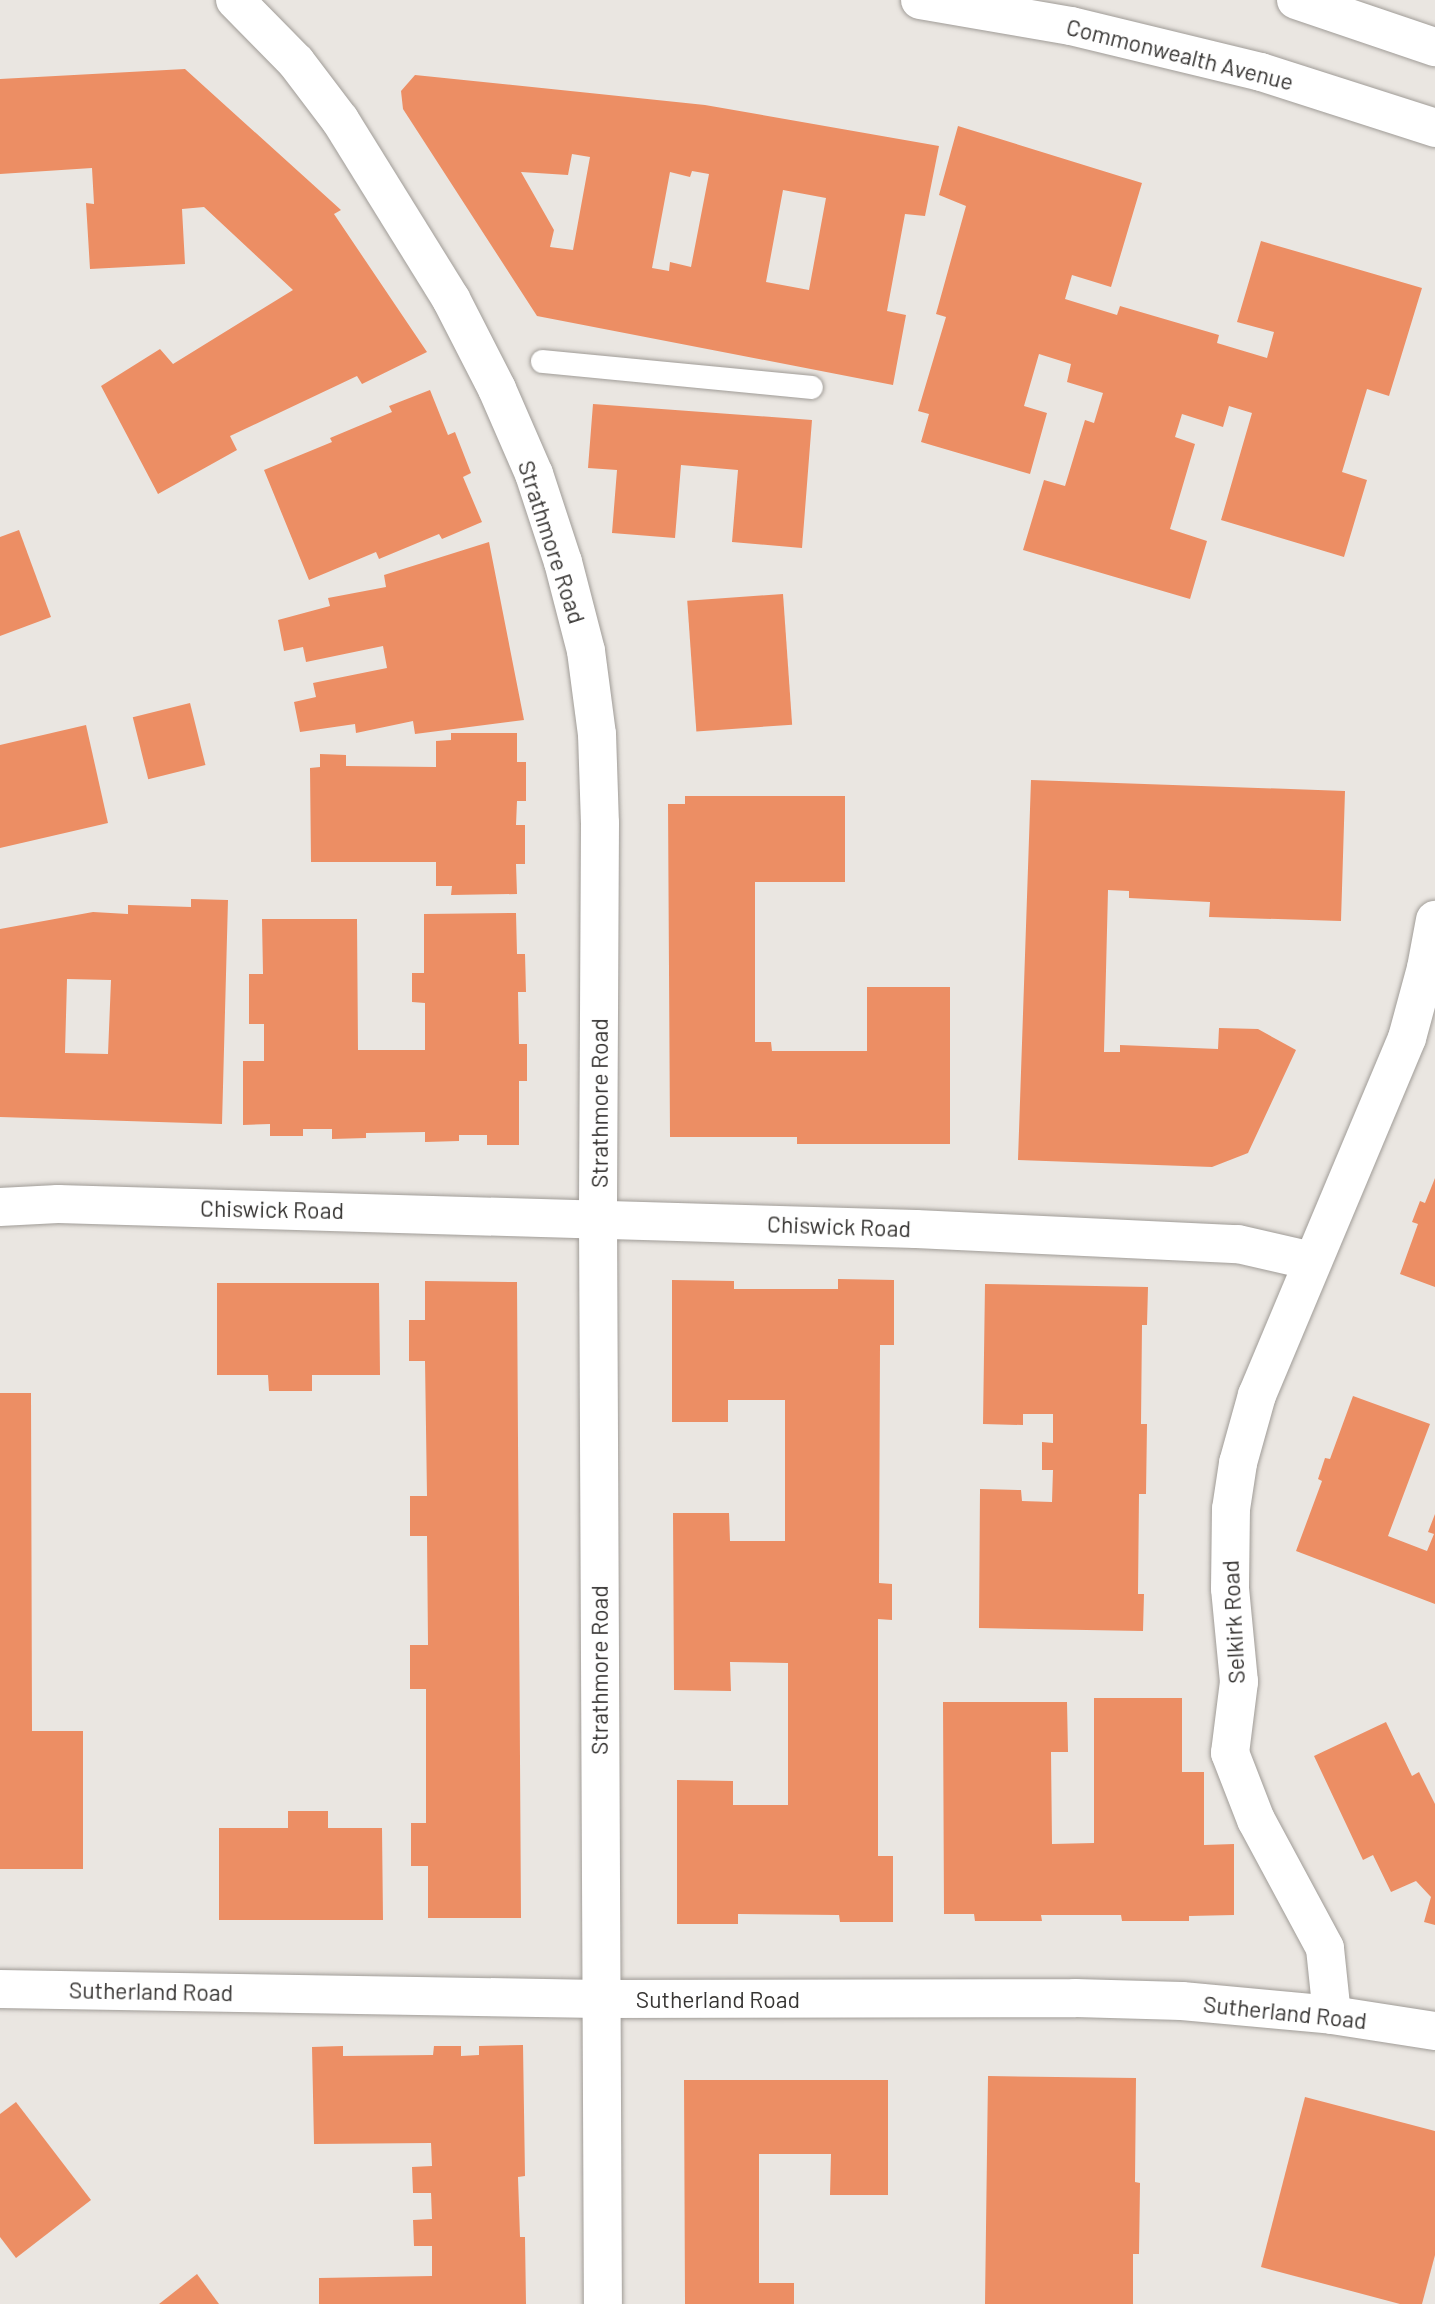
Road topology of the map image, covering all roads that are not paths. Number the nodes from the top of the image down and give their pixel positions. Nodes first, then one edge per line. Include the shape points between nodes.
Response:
1 (235, 0) edge
2 (920, 0) edge
3 (1296, 0) edge
4 (1435, 47) edge
5 (1435, 128) edge
6 (542, 361) dead end
7 (811, 387) dead end
8 (1435, 920) edge
9 (0, 1207) edge
10 (598, 1218) junction
11 (1312, 1261) junction
12 (0, 1989) edge
13 (600, 1999) junction
14 (1332, 2015) junction
15 (1435, 2031) edge
16 (603, 2304) edge

1 - 10 street, Strathmore Road via 296,62 340,120 451,299 534,474 563,562 586,651 597,734
2 - 5 street, Commonwealth Avenue via 1071,26 1261,72
3 - 4 street
6 - 7 lane
8 - 11 street via 1407,1038
9 - 10 street, Chiswick Road via 58,1204
10 - 11 street, Chiswick Road via 1238,1244
10 - 13 street, Strathmore Road
11 - 14 street, Selkirk Road via 1250,1418 1231,1508 1230,1589 1239,1682 1230,1753 1266,1842 1325,1948
12 - 13 street, Sutherland Road
13 - 14 street, Sutherland Road via 1075,1998 1182,2001
13 - 16 street, Strathmore Road
14 - 15 street, Sutherland Road

